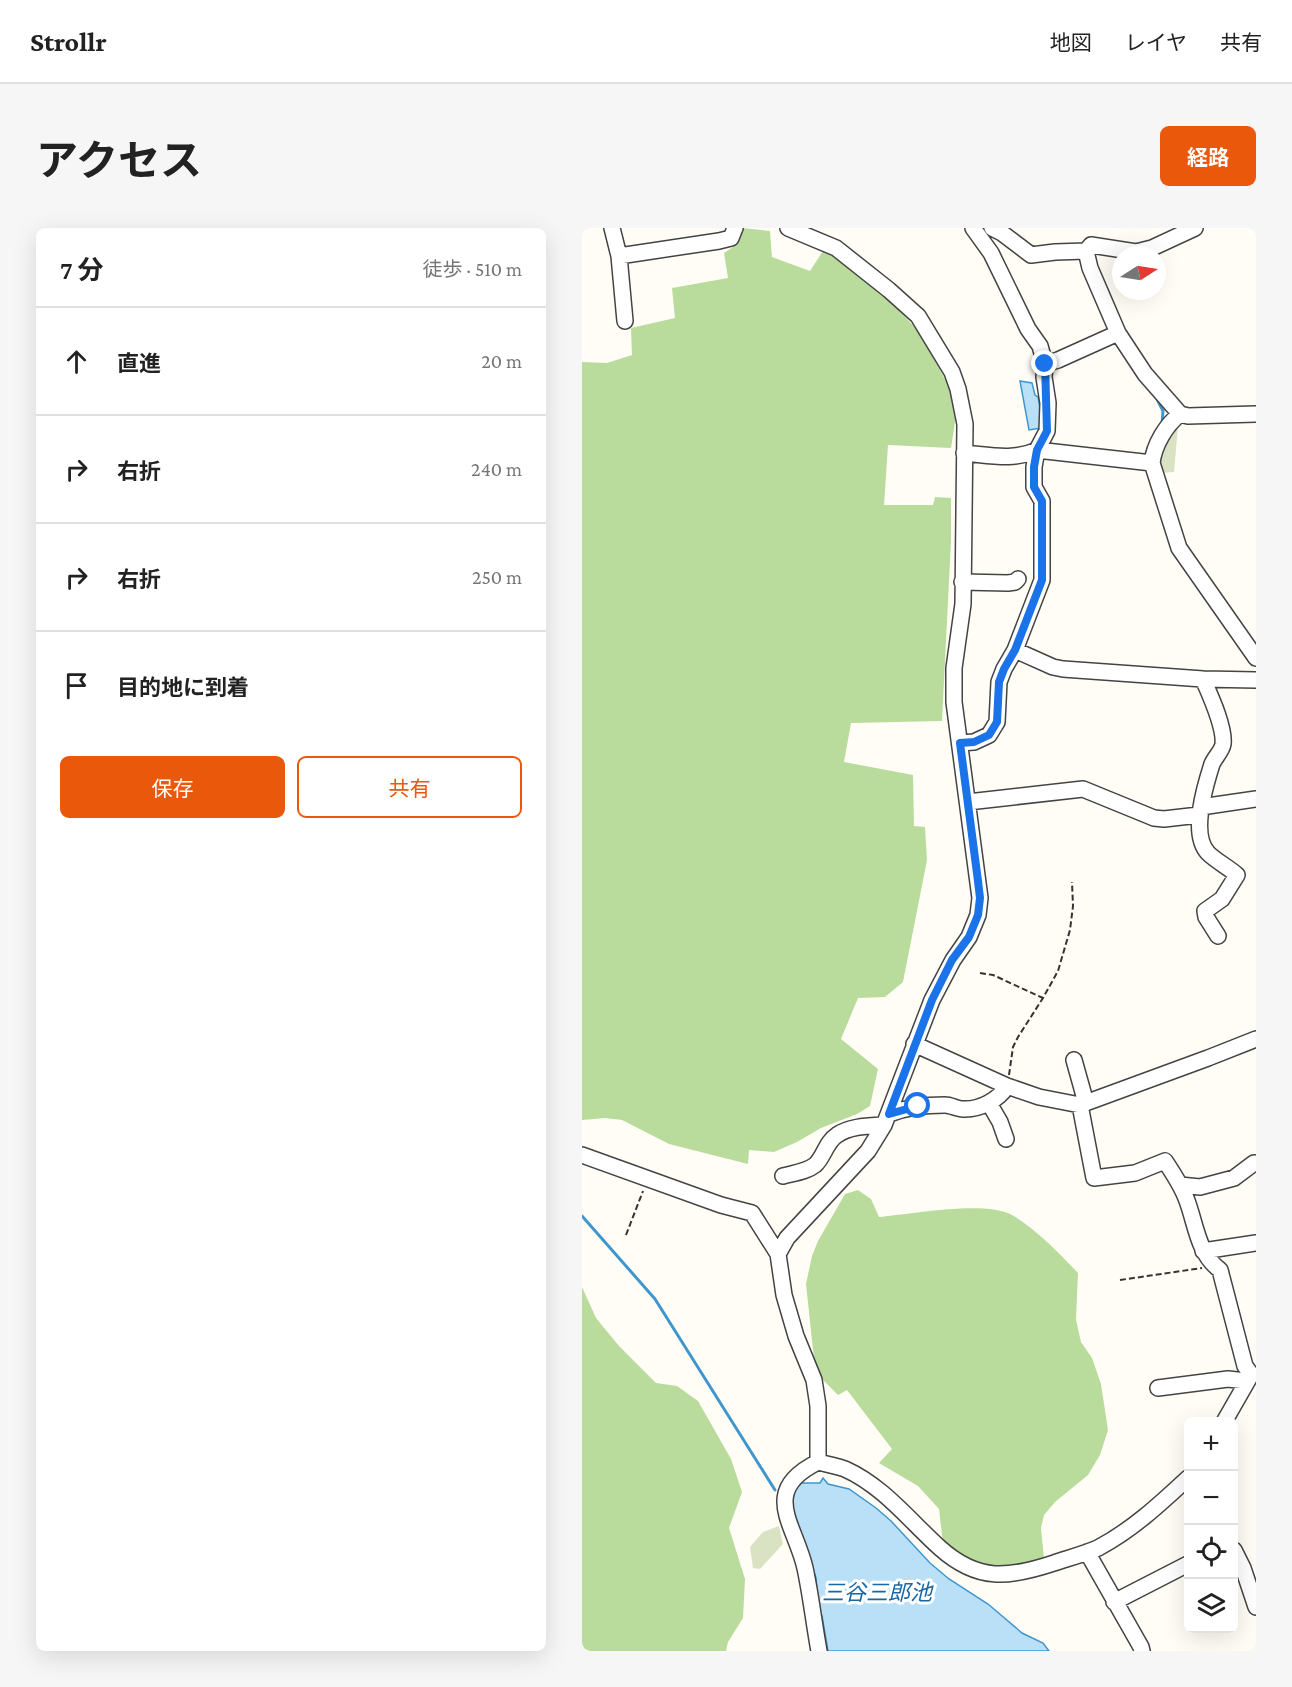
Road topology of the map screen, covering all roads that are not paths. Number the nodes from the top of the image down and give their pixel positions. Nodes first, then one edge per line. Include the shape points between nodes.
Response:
1 (612, 228) edge
2 (735, 228) edge
3 (788, 228) edge
4 (973, 228) edge
5 (992, 228) edge
6 (1195, 228) edge
7 (1082, 251) junction
8 (619, 256) junction
9 (625, 321) dead end
10 (1114, 334) junction
11 (1045, 364) junction
12 (1180, 414) junction
13 (1256, 414) edge
14 (1037, 450) junction
15 (964, 453) junction
16 (1152, 463) junction
17 (1018, 579) dead end
18 (962, 582) junction
19 (1015, 650) junction
20 (1256, 658) edge
21 (1203, 679) junction
22 (1256, 680) edge
23 (960, 743) junction
24 (1256, 799) edge
25 (968, 802) junction
26 (1200, 811) junction
27 (1218, 936) dead end
28 (1256, 1038) edge
29 (914, 1044) junction
30 (1074, 1060) dead end
31 (1007, 1086) junction
32 (989, 1103) junction
33 (1083, 1104) junction
34 (886, 1119) junction
35 (1006, 1139) dead end
36 (582, 1155) edge
37 (1254, 1163) dead end
38 (783, 1176) dead end
39 (1180, 1185) junction
40 (1256, 1243) edge
41 (1203, 1251) junction
42 (778, 1254) junction
43 (1251, 1376) edge
44 (1158, 1388) dead end
45 (1227, 1417) edge
46 (818, 1462) junction
47 (1184, 1482) edge
48 (1087, 1552) junction
49 (1238, 1555) edge
50 (1184, 1566) edge
51 (1249, 1566) edge
52 (1114, 1602) junction
53 (1256, 1606) edge
54 (819, 1651) edge
55 (1142, 1651) edge

1 - 8 street
2 - 8 street via 731,237 719,242
3 - 15 street via 836,248 918,316 958,389 965,424
4 - 11 street via 991,253 1040,346
5 - 7 street via 1031,255
6 - 7 street via 1136,252 1098,245
7 - 10 street
8 - 9 street
10 - 11 street
10 - 12 street
11 - 14 street via 1047,431
12 - 13 street
12 - 16 street via 1169,422
14 - 15 street via 1012,457
14 - 16 street
14 - 19 street via 1034,487 1042,501 1042,580
15 - 18 street
16 - 20 street via 1179,548
17 - 18 street via 1008,583
18 - 23 street via 963,604 954,668
19 - 21 street via 1063,669
19 - 23 street via 999,682 997,722 989,735
21 - 22 street
21 - 26 street via 1224,741 1213,762
23 - 25 street
24 - 26 street
25 - 26 street via 1083,789 1154,818
25 - 29 street via 980,898 978,915 932,1000
26 - 27 street via 1202,843 1207,852 1237,875 1222,899 1205,911
28 - 33 street
29 - 31 street
29 - 34 street
30 - 33 street
31 - 32 street via 1003,1094
31 - 33 street via 1039,1097
32 - 34 street via 964,1109 918,1106
32 - 35 street
33 - 39 street via 1094,1178 1135,1173 1165,1161
34 - 38 street via 837,1135 816,1164
34 - 42 street via 868,1151 787,1238
36 - 42 street via 721,1206 752,1213
37 - 39 street via 1234,1178 1200,1187
39 - 41 street
40 - 41 street
41 - 43 street via 1220,1270
42 - 46 street via 784,1295 814,1380
43 - 44 street
43 - 45 street
46 - 48 street via 844,1469 869,1483 941,1549 964,1565 984,1572 1004,1576
46 - 54 street via 792,1480 785,1501 789,1525 805,1566
47 - 48 street via 1147,1516
48 - 52 street
49 - 51 street
50 - 52 street
51 - 53 street
52 - 55 street

